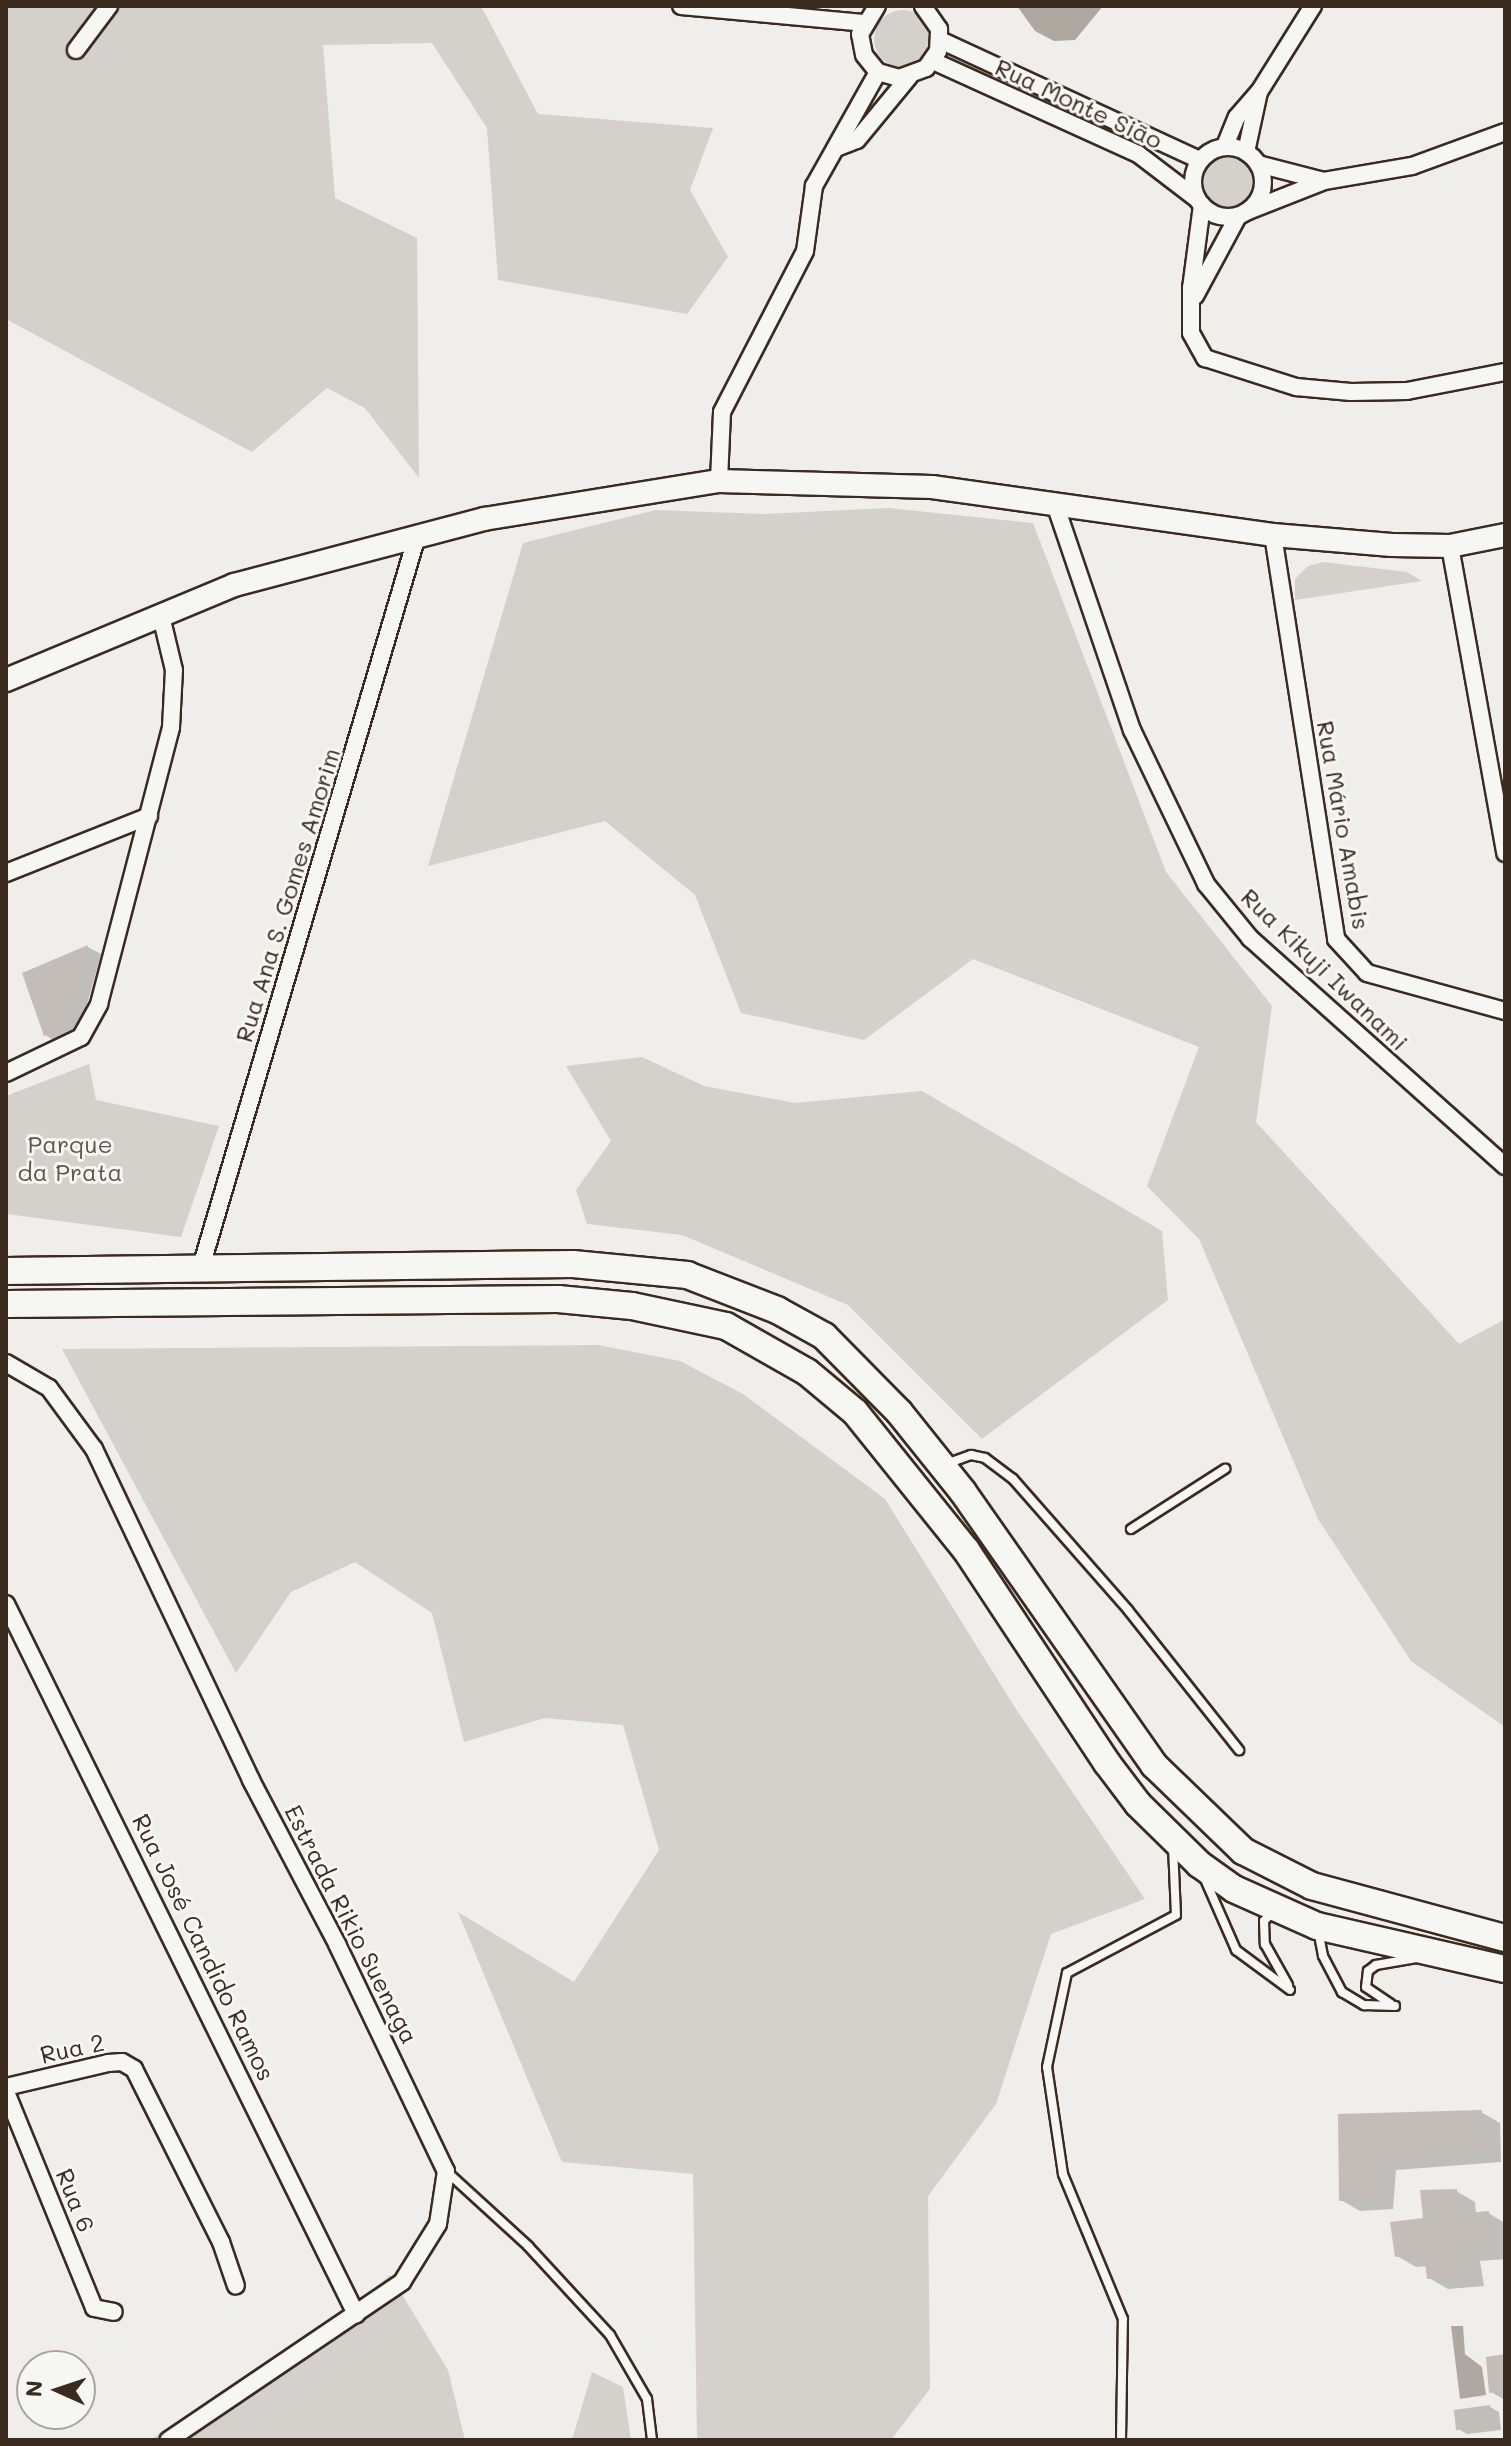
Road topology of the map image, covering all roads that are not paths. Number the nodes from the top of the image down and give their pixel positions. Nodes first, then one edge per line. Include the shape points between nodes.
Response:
1 (109, 6) edge
2 (681, 6) edge
3 (877, 6) edge
4 (923, 6) edge
5 (1313, 6) edge
6 (863, 23) junction
7 (940, 40) junction
8 (76, 50) dead end
9 (933, 61) junction
10 (878, 72) junction
11 (909, 77) junction
12 (1259, 92) junction
13 (1505, 132) edge
14 (1225, 146) junction
15 (836, 148) junction
16 (1252, 158) junction
17 (1200, 160) junction
18 (1324, 181) junction
19 (1199, 202) junction
20 (1243, 213) junction
21 (1191, 309) junction
22 (1505, 372) edge
23 (719, 481) junction
24 (1055, 504) junction
25 (1273, 535) junction
26 (1505, 535) edge
27 (417, 536) junction
28 (1450, 546) junction
29 (161, 616) junction
30 (6, 680) edge
31 (149, 816) junction
32 (1505, 853) edge
33 (6, 873) edge
34 (1505, 1011) edge
35 (6, 1073) edge
36 (1505, 1166) edge
37 (201, 1267) junction
38 (6, 1271) edge
39 (6, 1304) edge
40 (6, 1363) edge
41 (942, 1466) junction
42 (1225, 1469) dead end
43 (1131, 1529) dead end
44 (6, 1604) edge
45 (1239, 1750) dead end
46 (1173, 1841) junction
47 (1199, 1864) junction
48 (1279, 1911) junction
49 (1317, 1926) junction
50 (1505, 1938) edge
51 (1433, 1956) junction
52 (1505, 1969) edge
53 (6, 2090) edge
54 (446, 2171) junction
55 (236, 2286) dead end
56 (114, 2312) dead end
57 (356, 2314) junction
58 (169, 2440) edge
59 (652, 2440) edge
60 (1121, 2440) edge

1 - 8 street
2 - 6 street
3 - 6 street
4 - 7 street via 935,19
5 - 12 street
6 - 10 street via 864,55
7 - 9 street
7 - 17 street, Rua Monte Sião
9 - 11 street
9 - 19 street, Rua Monte Sião via 1138,154
10 - 11 street
10 - 15 street via 844,125
11 - 15 street via 864,133
12 - 14 street via 1237,117
12 - 16 street
13 - 18 street via 1412,166
14 - 16 street
14 - 17 street
15 - 23 street via 814,186 800,262 722,412
16 - 18 street
16 - 20 street via 1261,192
17 - 19 street via 1192,183
18 - 20 street
19 - 20 street via 1217,215
19 - 21 street
20 - 21 street
21 - 22 street via 1194,346 1205,358 1296,387 1407,391
23 - 24 street via 862,481
23 - 27 street via 549,505
24 - 25 street
24 - 36 street, Rua Kikuji Iwanami via 1132,730 1206,884 1250,938
25 - 28 street
25 - 34 street, Rua Mário Amabis via 1336,939 1367,973
26 - 28 street
27 - 29 street via 234,585
27 - 37 street, Rua Ana S. Gomes Amorim
28 - 32 street
29 - 30 street
29 - 31 street via 175,696
31 - 33 street
31 - 35 street via 99,1004 81,1037
37 - 38 main road
37 - 41 main road via 573,1264 687,1275 777,1310 824,1336 899,1412
39 - 46 main road via 558,1299 632,1306 726,1326 807,1372 855,1412 889,1451 966,1550 1107,1763
40 - 54 street, Estrada Rikio Suenaga via 49,1388 94,1449
41 - 45 lane via 971,1455 985,1458 1013,1479 1128,1610
41 - 50 main road via 1154,1765 1243,1851 1312,1886
42 - 43 lane
44 - 57 street, Rua José Candido Ramos
46 - 47 main road
46 - 60 lane via 1176,1915 1067,1973 1047,2067 1063,2174 1123,2319
47 - 48 main road
47 - 48 lane via 1236,1950 1290,1990 1262,1932 1269,1914
48 - 49 main road
49 - 51 main road
49 - 51 lane via 1330,1973 1342,1992 1364,2005 1395,2006 1366,1987 1365,1979 1376,1965
51 - 52 main road
53 - 55 street, Rua 2 via 122,2062 143,2079 221,2242
53 - 56 street, Rua 6 via 94,2308
54 - 57 street via 438,2224 426,2251 402,2282
54 - 59 lane via 528,2246 610,2335 647,2399
57 - 58 street

